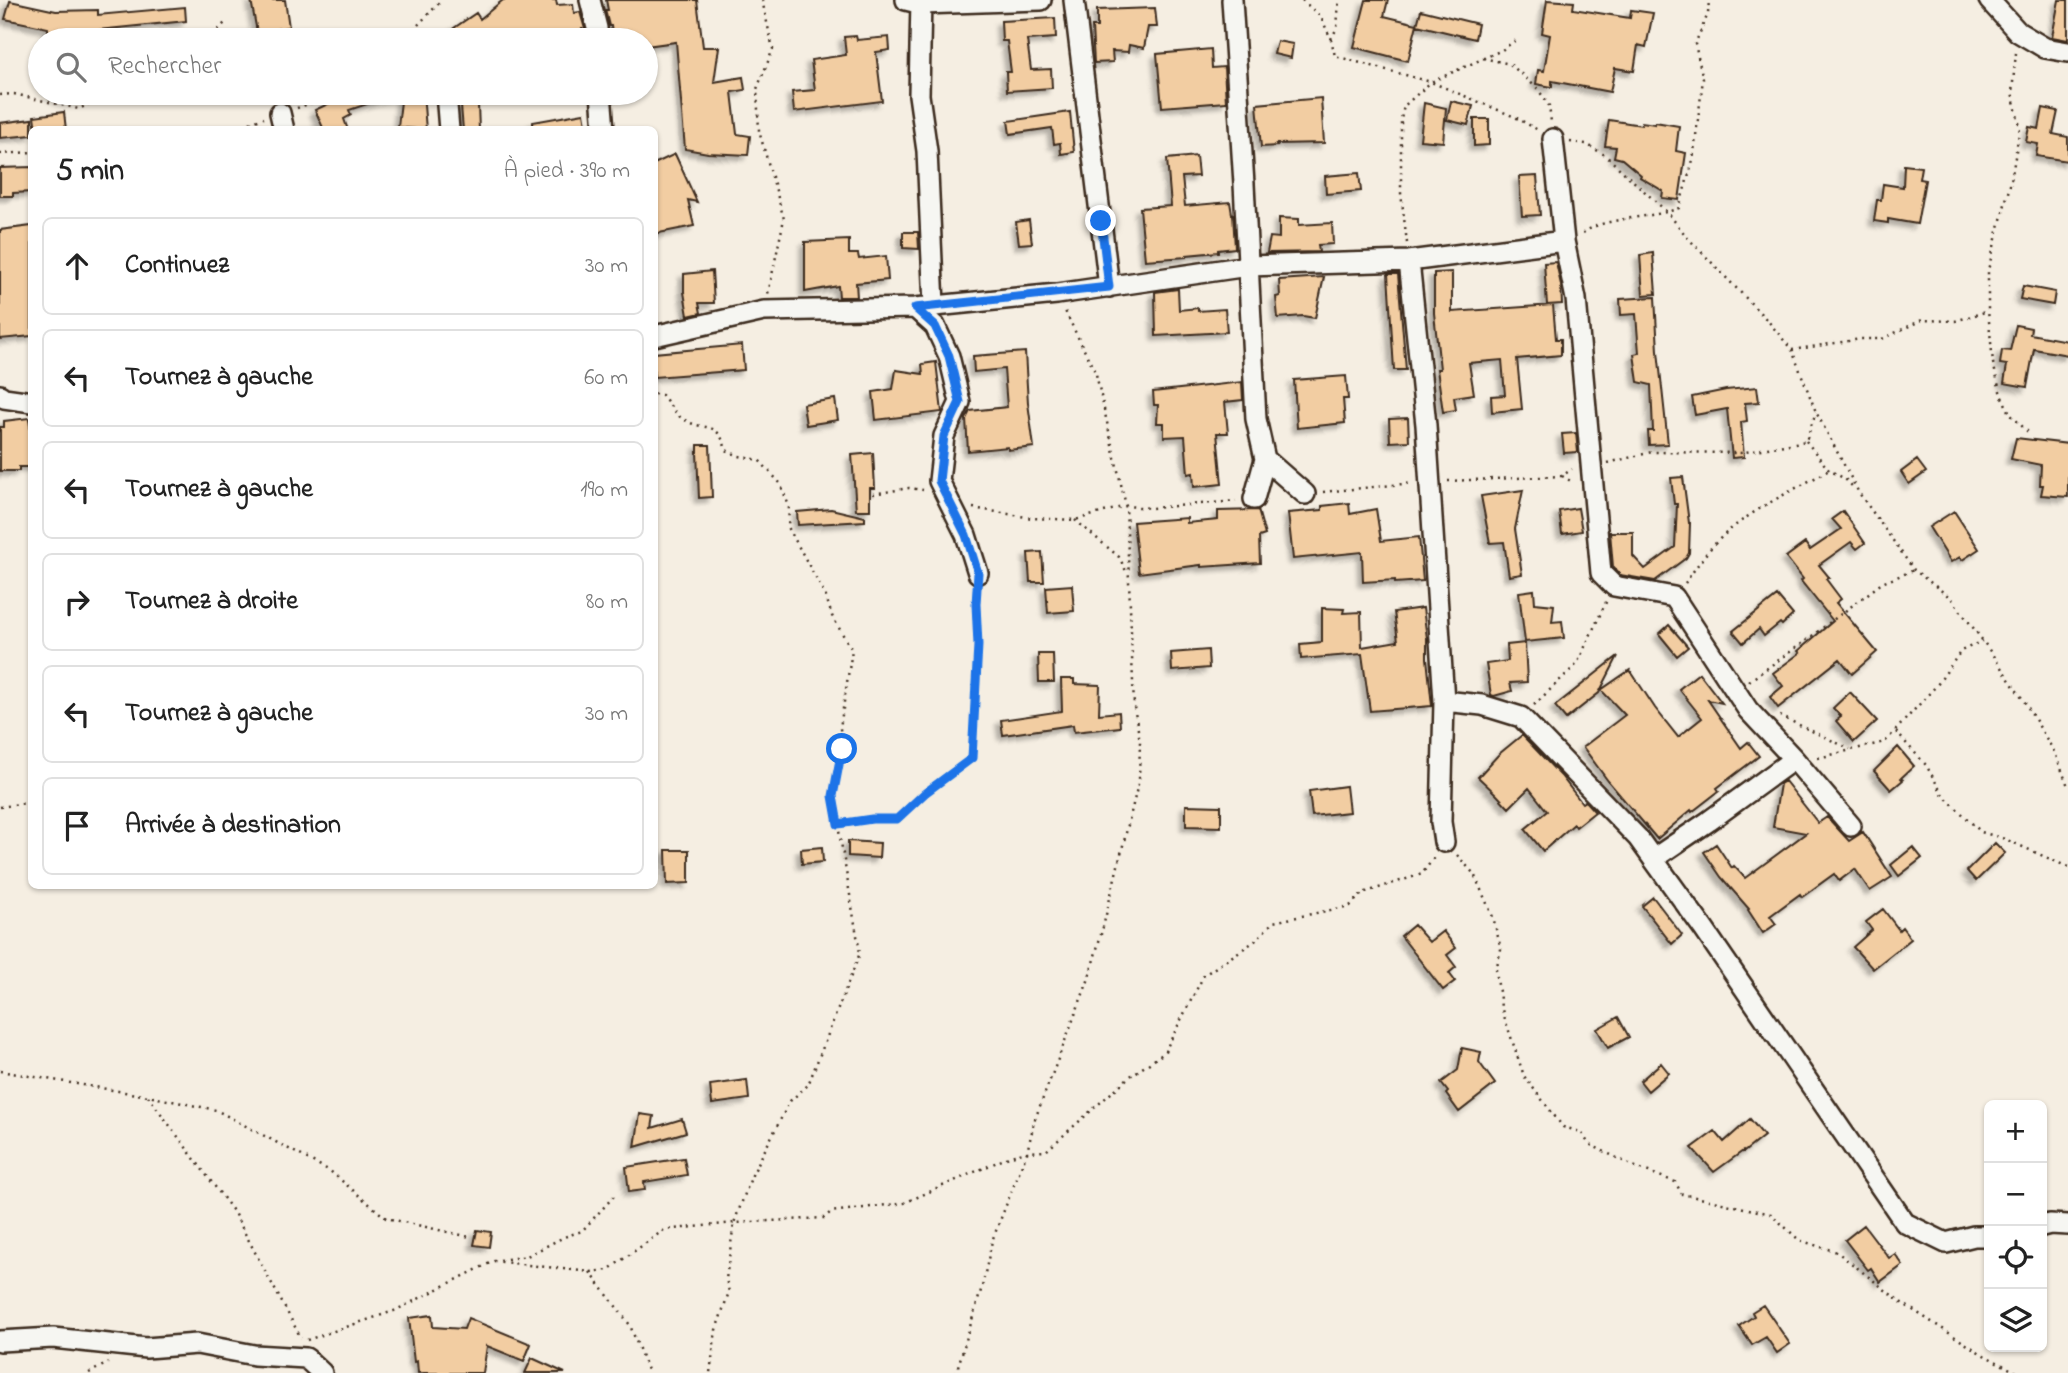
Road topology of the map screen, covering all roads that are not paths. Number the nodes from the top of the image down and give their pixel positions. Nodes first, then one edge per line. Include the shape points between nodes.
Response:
1 (590, 0) edge
2 (1041, 0) edge
3 (1074, 0) edge
4 (1989, 0) edge
5 (917, 1) edge
6 (1237, 1) edge
7 (597, 28) edge
8 (2068, 52) edge
9 (447, 105) edge
10 (602, 105) edge
11 (449, 126) edge
12 (604, 126) edge
13 (1553, 139) road end
14 (1564, 241) junction
15 (1409, 261) junction
16 (1248, 266) junction
17 (1109, 287) junction
18 (925, 306) junction
19 (658, 335) edge
20 (0, 396) edge
21 (28, 401) edge
22 (1265, 459) junction
23 (1305, 494) road end
24 (1254, 499) road end
25 (978, 573) road end
26 (1444, 701) junction
27 (1794, 759) junction
28 (1851, 826) dead end
29 (1444, 842) road end
30 (1653, 859) junction
31 (2047, 1225) edge
32 (2068, 1225) edge
33 (1984, 1236) edge
34 (0, 1341) edge
35 (322, 1373) edge

1 - 7 street
2 - 5 street
3 - 17 street
4 - 8 street via 2018,32 2045,48
5 - 18 street via 919,95 927,151
6 - 16 street
9 - 11 street
10 - 12 street
13 - 14 street
14 - 15 street
14 - 27 street via 1576,299 1601,573 1614,586 1674,597 1748,710
15 - 16 street
15 - 26 street via 1426,425
16 - 17 street
16 - 22 street via 1256,419
17 - 18 street
18 - 19 street via 764,311
18 - 25 street via 949,356 960,402 944,436 939,481 966,535
20 - 21 street
22 - 23 street
22 - 24 street
26 - 29 street
26 - 30 street via 1482,705 1521,717
27 - 28 street
27 - 30 street
30 - 33 street via 1905,1223 1946,1243
31 - 32 street
34 - 35 street via 54,1338 146,1348 197,1344 254,1355 306,1358

